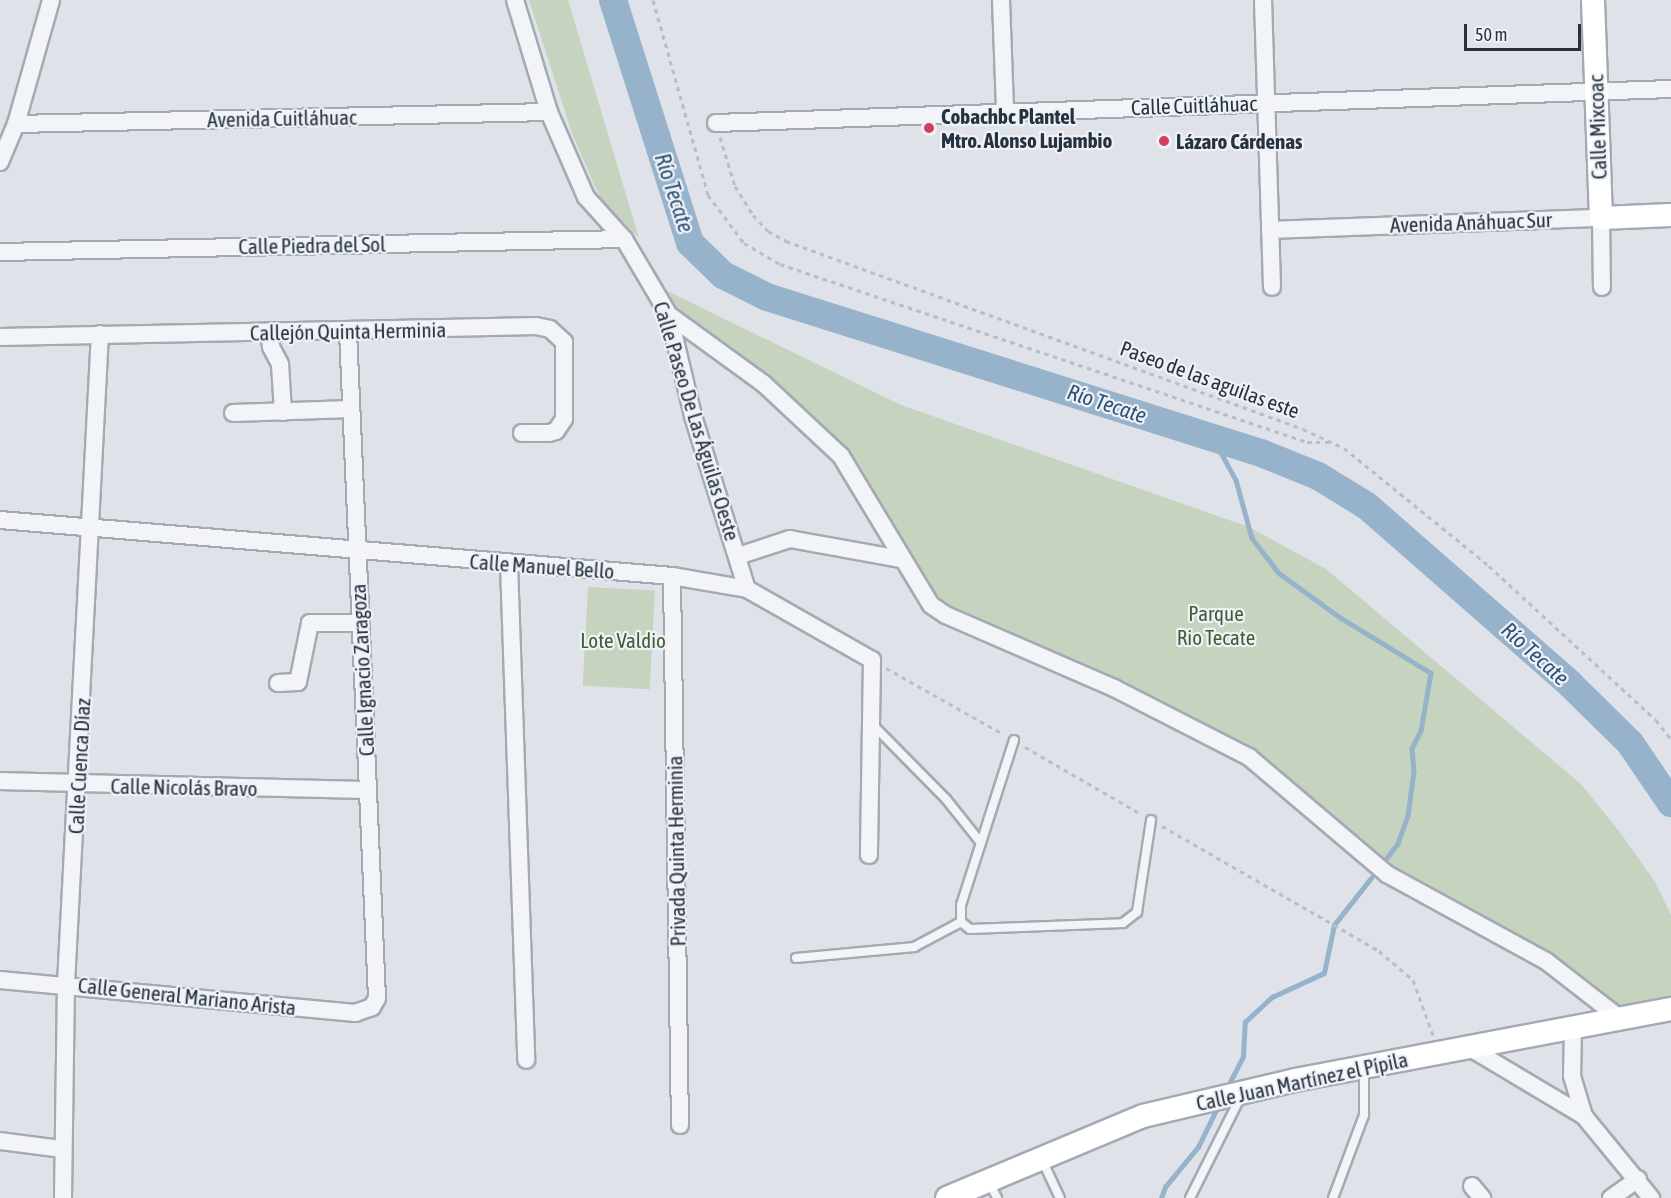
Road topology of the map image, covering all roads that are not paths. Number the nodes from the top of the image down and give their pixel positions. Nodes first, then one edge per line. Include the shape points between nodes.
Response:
1 (51, 0) edge
2 (515, 0) edge
3 (1001, 0) edge
4 (1263, 0) edge
5 (1593, 0) edge
6 (1671, 89) edge
7 (1595, 92) junction
8 (1266, 103) junction
9 (1005, 110) junction
10 (549, 112) junction
11 (716, 123) road end
12 (16, 124) junction
13 (0, 162) edge
14 (1671, 215) edge
15 (1601, 218) junction
16 (1270, 230) junction
17 (624, 239) junction
18 (0, 252) edge
19 (1272, 287) dead end
20 (1602, 287) dead end
21 (669, 315) junction
22 (348, 331) junction
23 (269, 332) junction
24 (100, 334) junction
25 (0, 337) edge
26 (351, 409) junction
27 (283, 412) junction
28 (233, 413) dead end
29 (522, 433) dead end
30 (0, 520) edge
31 (92, 529) junction
32 (356, 551) junction
33 (738, 556) junction
34 (902, 559) junction
35 (509, 565) junction
36 (672, 576) junction
37 (747, 589) junction
38 (360, 623) junction
39 (278, 683) dead end
40 (870, 722) junction
41 (1014, 740) road end
42 (0, 781) edge
43 (78, 785) junction
44 (367, 790) junction
45 (1151, 820) road end
46 (981, 843) junction
47 (869, 855) dead end
48 (961, 922) junction
49 (796, 958) dead end
50 (0, 980) edge
51 (66, 984) junction
52 (372, 1007) joint
53 (1665, 1011) edge
54 (1622, 1020) junction
55 (1573, 1029) junction
56 (1470, 1048) junction
57 (526, 1060) dead end
58 (1364, 1067) junction
59 (1242, 1093) junction
60 (1584, 1116) junction
61 (680, 1125) dead end
62 (0, 1141) edge
63 (62, 1149) junction
64 (1040, 1157) junction
65 (1638, 1179) junction
66 (992, 1189) edge
67 (63, 1198) edge
68 (947, 1198) edge
69 (1060, 1198) edge
70 (1190, 1198) edge
71 (1333, 1198) edge
72 (1611, 1198) edge
73 (1651, 1198) edge

1 - 12 street
2 - 10 street, Calle Paseo De Las Águilas Oeste
3 - 9 street
4 - 8 street
5 - 7 main road, Calle Mixcoac
6 - 7 street, Calle Cuitláhuac
7 - 8 street, Calle Cuitláhuac
7 - 15 main road, Calle Mixcoac
8 - 9 street, Calle Cuitláhuac
8 - 16 street
9 - 11 street, Calle Cuitláhuac
10 - 12 street, Avenida Cuitláhuac
10 - 17 street, Calle Paseo De Las Águilas Oeste via 586,197
12 - 13 street
14 - 15 main road, Avenida Anáhuac Sur
15 - 16 street, Avenida Anáhuac Sur
15 - 20 street
16 - 19 street
17 - 18 street, Calle Piedra del Sol
17 - 21 street, Calle Paseo De Las Águilas Oeste
21 - 33 street, Calle Paseo De Las Águilas Oeste via 693,416
21 - 34 street via 764,384 841,456
22 - 23 street, Callejón Quinta Herminia
22 - 26 street, Calle Ignacio Zaragoza
22 - 29 street, Callejón Quinta Herminia via 536,326 550,329 564,342 566,351 564,419 556,431
23 - 24 street, Callejón Quinta Herminia
23 - 27 street via 280,364
24 - 25 street, Callejón Quinta Herminia
24 - 31 street, Calle Cuenca Díaz
26 - 27 street
26 - 32 street, Calle Ignacio Zaragoza
27 - 28 street
30 - 31 street, Calle Manuel Bello
31 - 32 street, Calle Manuel Bello
31 - 43 street, Calle Cuenca Díaz
32 - 35 street, Calle Manuel Bello
32 - 38 street, Calle Ignacio Zaragoza
33 - 34 street via 790,539
33 - 37 street, Calle Paseo De Las Águilas Oeste
34 - 54 street via 931,605 946,615 1113,688 1249,756 1387,874 1546,961
35 - 36 street, Calle Manuel Bello
35 - 57 street
36 - 37 street, Calle Manuel Bello
36 - 61 street, Privada Quinta Herminia
37 - 40 street, Calle Manuel Bello via 872,660
38 - 39 street via 310,623 298,682
38 - 44 street, Calle Ignacio Zaragoza
40 - 46 lane via 946,799
40 - 47 street
41 - 46 lane
42 - 43 street, Calle Nicolás Bravo
43 - 44 street, Calle Nicolás Bravo
43 - 51 street, Calle Cuenca Díaz
44 - 52 street, Calle Ignacio Zaragoza via 379,987
45 - 48 lane via 1137,912 1123,923 970,929
46 - 48 lane via 961,905
48 - 49 lane via 914,947
50 - 51 street, Calle General Mariano Arista
51 - 52 street, Calle General Mariano Arista via 355,1013
51 - 63 street, Calle Cuenca Díaz
53 - 54 main road, Calle Juan Martínez el Pípila
54 - 55 main road, Calle Juan Martínez el Pípila
55 - 56 main road, Calle Juan Martínez el Pípila
55 - 60 street via 1572,1076
56 - 58 main road, Calle Juan Martínez el Pípila
56 - 60 street
58 - 59 main road, Calle Juan Martínez el Pípila
58 - 71 lane via 1364,1115
59 - 64 main road, Calle Juan Martínez el Pípila via 1143,1116
59 - 70 lane
60 - 65 street
62 - 63 street
63 - 67 street, Calle Cuenca Díaz
64 - 66 main road, Calle Juan Martínez el Pípila
64 - 69 lane
65 - 72 street
65 - 73 street
66 - 68 main road, Calle Juan Martínez el Pípila

